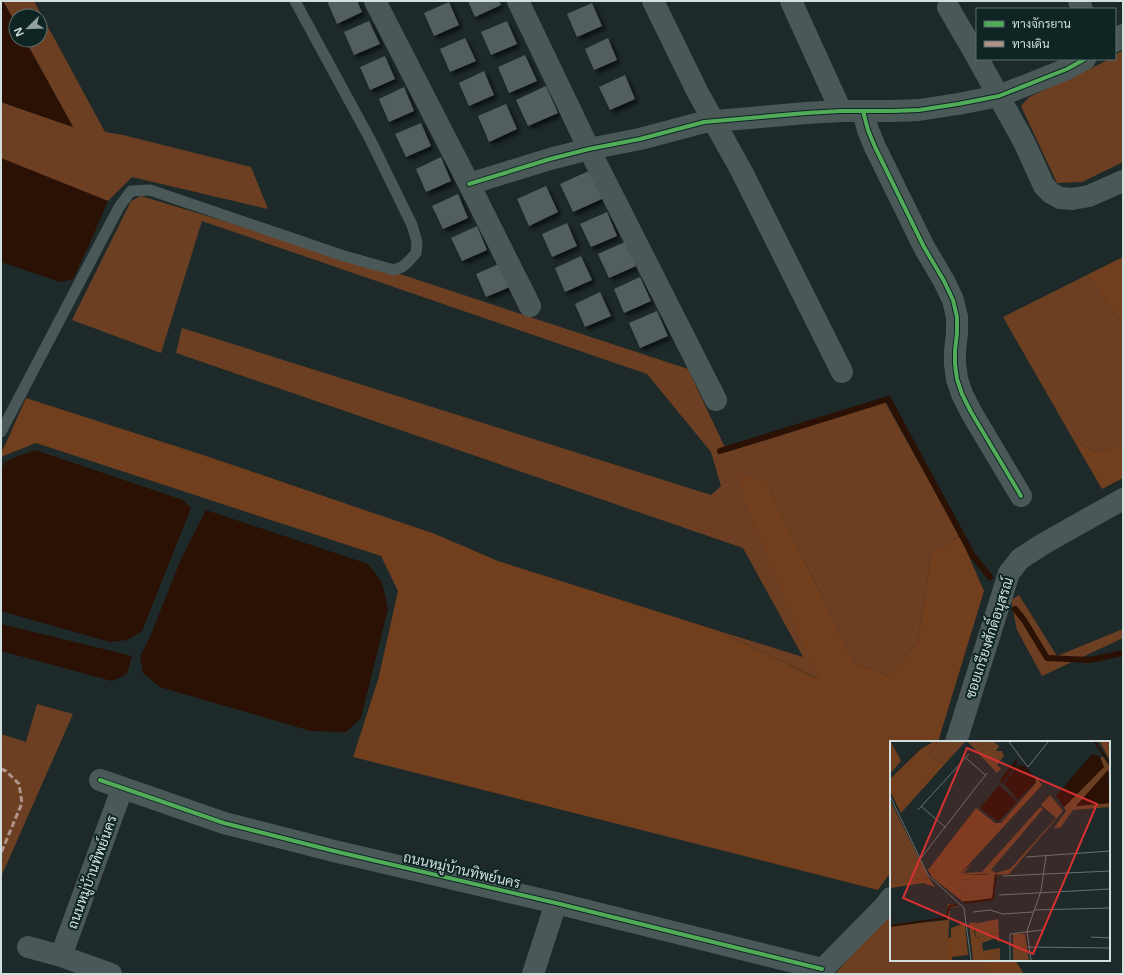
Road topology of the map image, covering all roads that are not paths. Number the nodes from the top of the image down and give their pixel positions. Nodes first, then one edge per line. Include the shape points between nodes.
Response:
1 (295, 1) edge
2 (375, 1) edge
3 (518, 1) edge
4 (653, 1) edge
5 (792, 1) edge
6 (948, 7) dead end
7 (976, 55) edge
8 (979, 60) edge
9 (1083, 60) edge
10 (999, 96) junction
11 (841, 111) junction
12 (863, 111) junction
13 (713, 121) junction
14 (589, 149) junction
15 (1123, 181) edge
16 (469, 184) junction
17 (530, 306) dead end
18 (842, 372) dead end
19 (716, 400) dead end
20 (1, 432) edge
21 (1021, 496) dead end
22 (1123, 499) edge
23 (956, 741) edge
24 (100, 780) dead end
25 (122, 789) junction
26 (890, 899) edge
27 (556, 903) junction
28 (28, 947) dead end
29 (61, 956) junction
30 (820, 972) edge
31 (111, 974) edge
32 (533, 974) edge

1 - 20 lane via 371,141 412,225 417,242 416,253 402,267 394,270 344,256 150,190 132,191 119,208
2 - 16 street
3 - 14 street
4 - 13 street
5 - 11 street
6 - 7 street
8 - 10 street
9 - 10 street
10 - 12 street via 919,110
10 - 15 street via 1044,186 1051,193 1060,198 1072,199 1088,196
11 - 12 street
11 - 13 street
12 - 21 street via 875,147 953,300 958,333 955,364 962,394
13 - 14 street
13 - 18 street via 741,170
14 - 16 street
14 - 19 street
16 - 17 street
22 - 23 street, ซอยเกรียงศักดิ์อนุสรณ์ via 1043,544 1020,559 1009,573
24 - 25 street, ถนนหมู่บ้านทิพย์นคร
25 - 27 street, ถนนหมู่บ้านทิพย์นคร via 224,823 334,852
25 - 29 street, ถนนหมู่บ้านทิพย์นคร
26 - 30 street
27 - 30 street, ถนนหมู่บ้านทิพย์นคร
27 - 32 street
28 - 29 street
29 - 31 street

